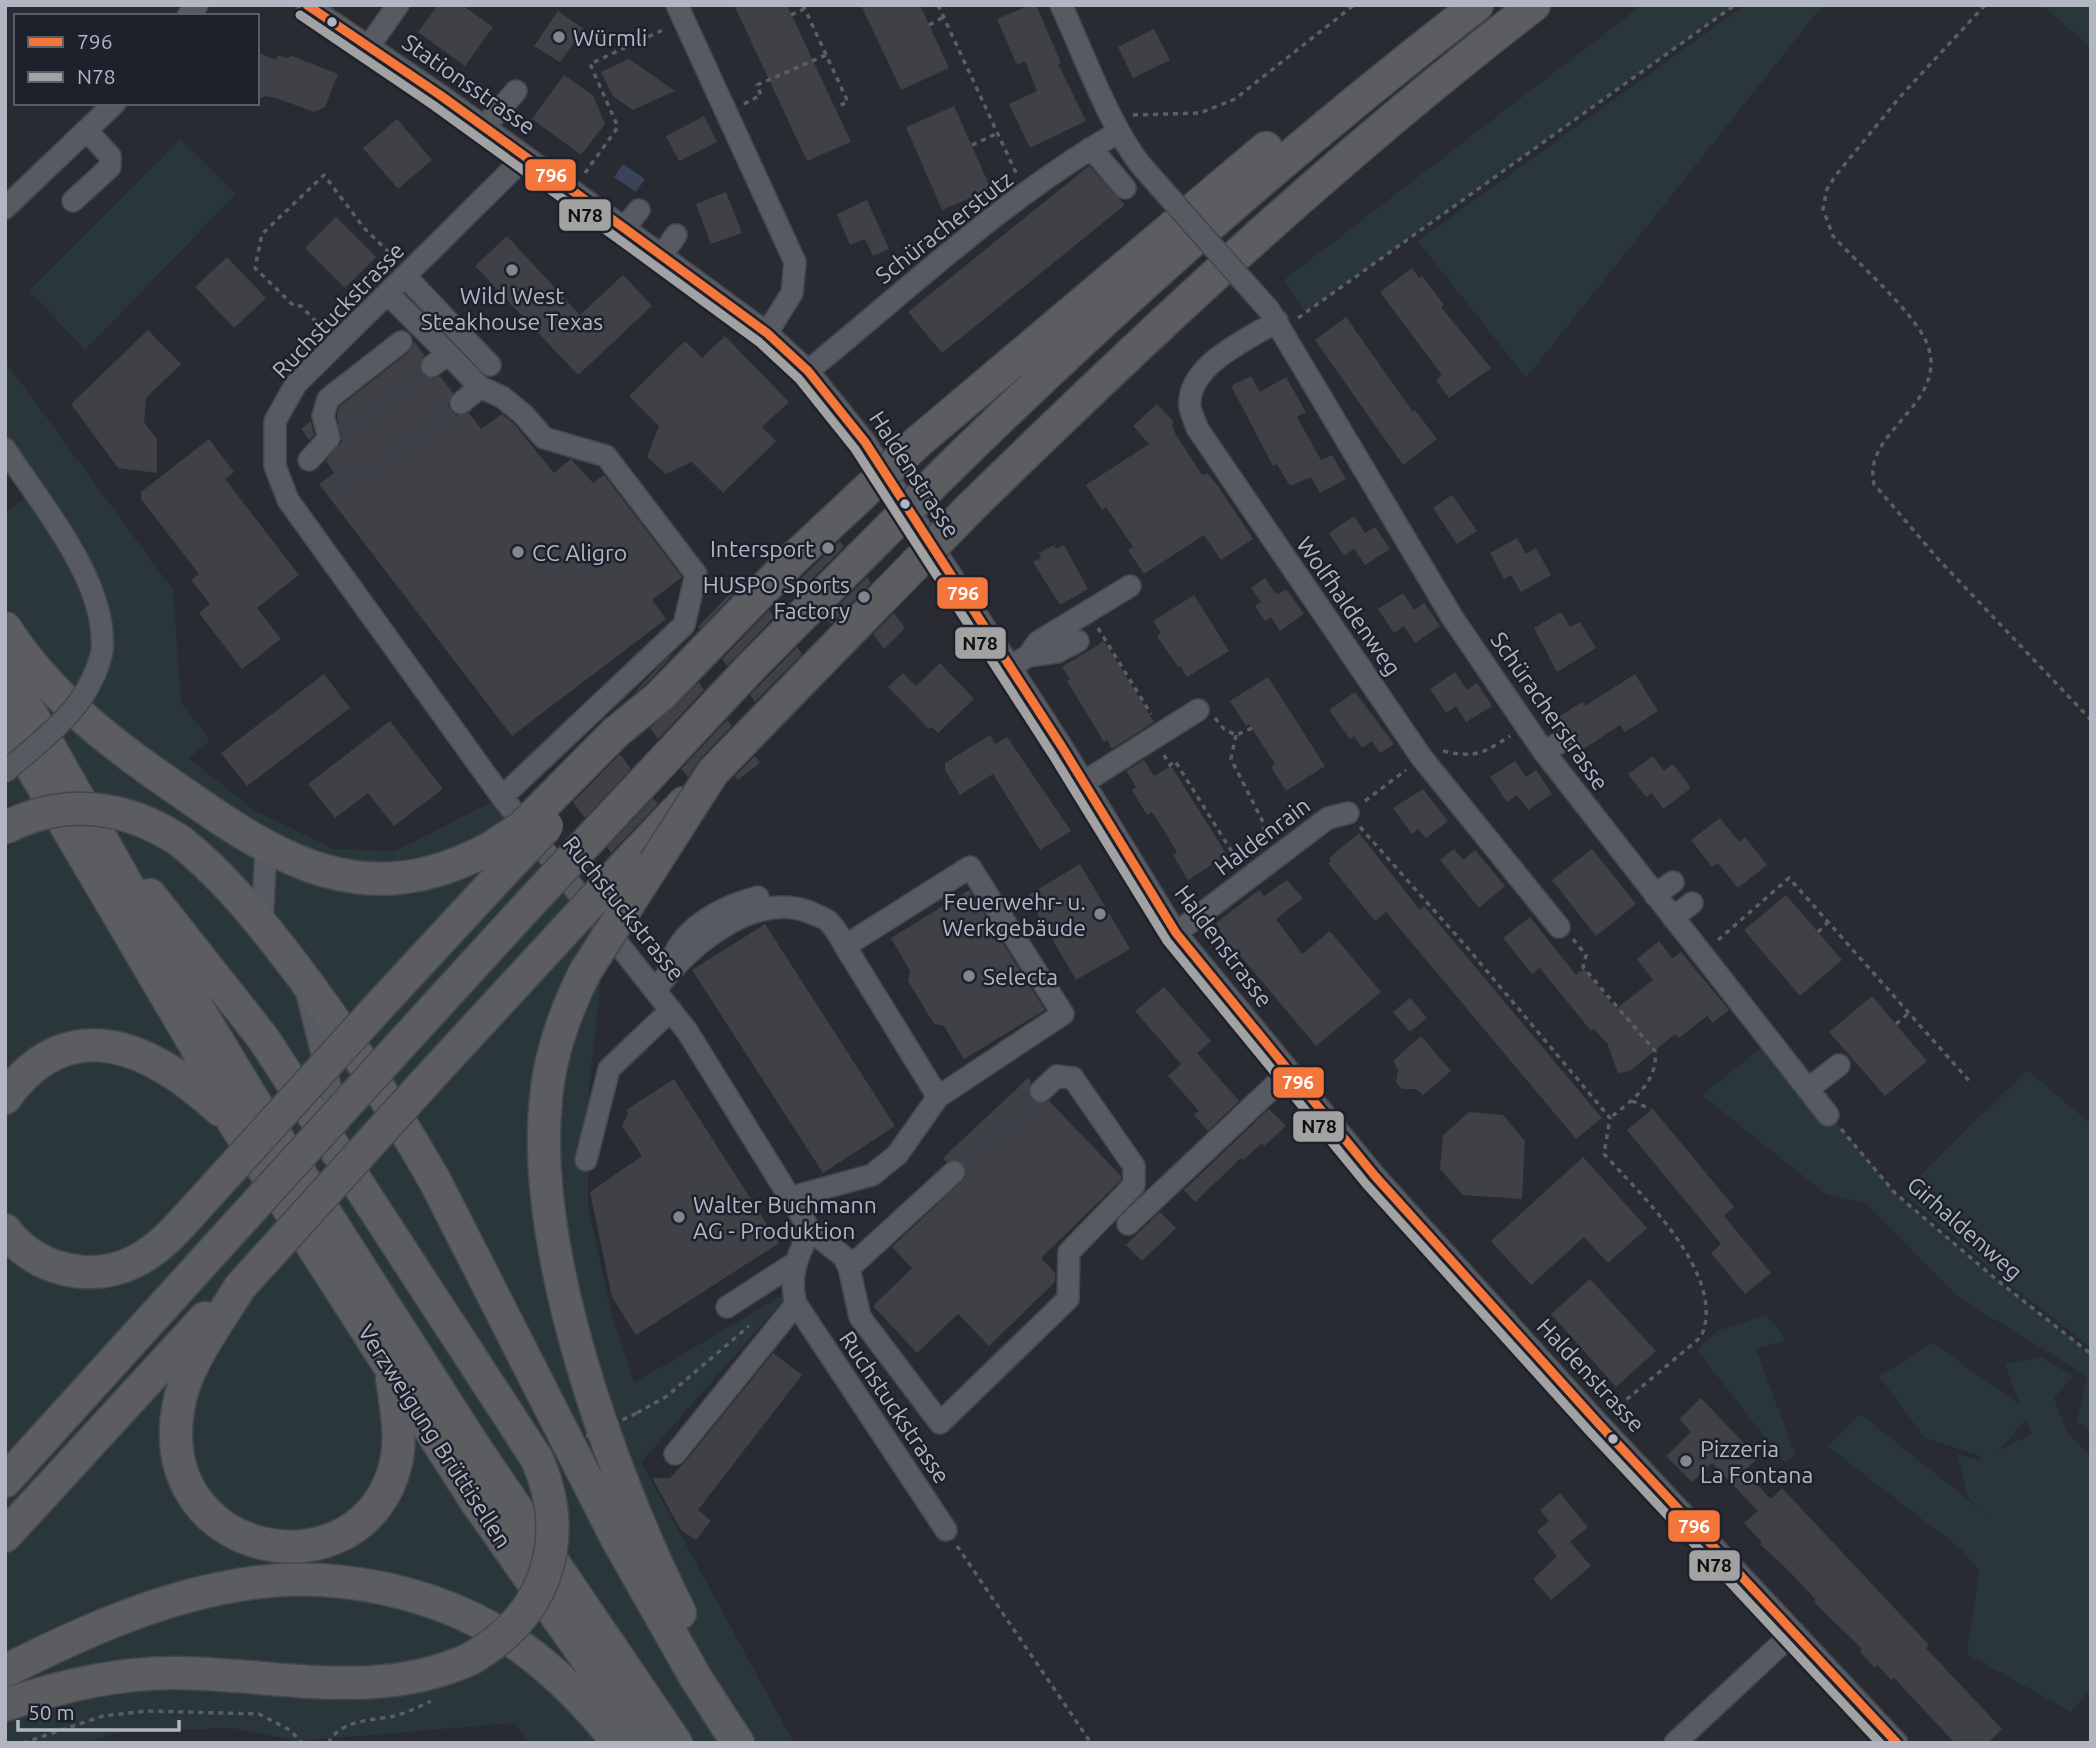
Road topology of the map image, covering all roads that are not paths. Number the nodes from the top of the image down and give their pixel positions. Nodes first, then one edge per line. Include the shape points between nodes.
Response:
1 (307, 5) edge
2 (398, 5) edge
3 (1061, 5) edge
4 (1445, 5) edge
5 (1477, 5) edge
6 (1534, 5) edge
7 (675, 15) edge
8 (369, 46) junction
9 (516, 92) dead end
10 (114, 105) edge
11 (1116, 124) junction
12 (484, 127) junction
13 (87, 131) junction
14 (1091, 148) junction
15 (525, 157) junction
16 (1125, 188) dead end
17 (73, 201) dead end
18 (5, 208) edge
19 (639, 210) dead end
20 (624, 228) junction
21 (677, 235) dead end
22 (661, 256) junction
23 (408, 275) junction
24 (388, 294) junction
25 (1276, 320) junction
26 (768, 334) junction
27 (401, 342) dead end
28 (490, 365) dead end
29 (808, 371) junction
30 (480, 387) junction
31 (461, 403) tunnel mouth
32 (5, 449) edge
33 (314, 456) dead end
34 (1130, 586) dead end
35 (5, 628) edge
36 (1078, 641) dead end
37 (1028, 656) junction
38 (1010, 667) junction
39 (5, 668) edge
40 (1198, 710) road end
41 (5, 722) edge
42 (1563, 740) dead end
43 (1544, 752) junction
44 (5, 772) edge
45 (713, 772) junction
46 (1084, 782) junction
47 (502, 797) junction
48 (1348, 813) road end
49 (5, 828) edge
50 (103, 838) junction
51 (266, 849) junction
52 (499, 857) junction
53 (1673, 882) dead end
54 (1656, 895) junction
55 (758, 897) dead end
56 (1692, 903) dead end
57 (1673, 918) junction
58 (262, 924) junction
59 (1559, 926) dead end
60 (1176, 933) junction
61 (845, 946) junction
62 (303, 976) junction
63 (662, 981) junction
64 (671, 1010) junction
65 (1839, 1065) dead end
66 (1289, 1072) junction
67 (1808, 1089) junction
68 (1041, 1091) tunnel mouth
69 (938, 1097) junction
70 (5, 1098) edge
71 (1828, 1115) road end
72 (234, 1123) junction
73 (918, 1147) dead end
74 (586, 1160) dead end
75 (351, 1172) junction
76 (954, 1172) tunnel mouth
77 (792, 1197) junction
78 (1128, 1224) dead end
79 (5, 1230) edge
80 (810, 1230) junction
81 (795, 1263) junction
82 (849, 1268) junction
83 (240, 1287) junction
84 (796, 1304) junction
85 (727, 1307) dead end
86 (392, 1372) junction
87 (675, 1454) dead end
88 (5, 1481) edge
89 (946, 1530) road end
90 (5, 1536) edge
91 (1794, 1633) junction
92 (5, 1671) edge
93 (5, 1705) edge
94 (618, 1743) edge
95 (646, 1743) edge
96 (676, 1743) edge
97 (738, 1743) edge
98 (746, 1743) edge
99 (1675, 1743) edge
100 (1896, 1743) edge

1 - 8 street, Stationsstrasse
2 - 8 street
3 - 11 street
4 - 52 highway, bridge via 1358,71 919,441 793,559 660,696 626,743
5 - 88 highway, bridge via 1370,87 1186,244 944,473 753,665 532,901
6 - 45 highway, bridge via 1241,252 970,508
7 - 26 street via 795,262 792,293
8 - 12 street, Stationsstrasse
9 - 12 street
10 - 13 street
11 - 14 street, Schüracherstutz
11 - 25 street, bridge via 1130,153
12 - 15 street, Stationsstrasse
13 - 17 street via 110,156 110,167
13 - 18 street
14 - 16 street
14 - 29 street, Schüracherstutz
15 - 20 street, Stationsstrasse
15 - 23 street, Ruchstuckstrasse
19 - 20 street
20 - 22 street, Stationsstrasse
21 - 22 street
22 - 26 street, Stationsstrasse
23 - 24 street, Ruchstuckstrasse
23 - 28 street
24 - 30 street via 440,360
24 - 47 street, Ruchstuckstrasse via 296,384 275,421 275,466 288,500
25 - 43 street, Schüracherstrasse via 1452,617
25 - 59 street, Wolfhaldenweg via 1200,373 1190,407 1197,428 1422,758
26 - 29 street, Haldenstrasse
27 - 33 street via 328,398 323,416 329,438
29 - 38 street, Haldenstrasse via 865,443
30 - 31 street
30 - 47 street via 502,397 544,438 606,456 696,574 684,625
32 - 44 street, bridge via 89,579 102,615 102,651 85,697
34 - 37 street via 1038,642
35 - 51 highway via 49,686 85,722
36 - 37 street via 1057,652
37 - 38 street
38 - 46 street, Haldenstrasse
39 - 50 highway
40 - 46 street via 1153,729
41 - 72 highway via 195,1045
42 - 43 street
43 - 54 street, Schüracherstrasse
45 - 83 highway, bridge
45 - 98 highway, bridge via 585,972 563,1022 546,1097 546,1181 558,1258 591,1387 624,1485 667,1585
46 - 60 street, Haldenstrasse
47 - 63 street, Ruchstuckstrasse
48 - 60 street, Haldenrain via 1267,847
49 - 58 highway, bridge via 49,811 98,808 138,818 180,841
50 - 75 highway via 249,1018
50 - 96 highway via 181,982 345,1246
51 - 52 highway via 326,871 379,877
51 - 58 street
52 - 79 highway, bridge via 382,1003 193,1211 150,1252 104,1271 76,1271 42,1261
53 - 54 street
54 - 57 street, Schüracherstrasse
55 - 63 street via 734,904 695,928 673,953
56 - 57 street
57 - 67 street, Schüracherstrasse
58 - 62 highway
60 - 66 street, Haldenstrasse
61 - 63 street via 830,922 800,907 760,911 725,925
61 - 69 street
61 - 69 street via 970,867 1063,1014
62 - 75 street
62 - 97 highway via 363,1061 429,1170 600,1507 697,1680
63 - 64 street, Ruchstuckstrasse
64 - 74 street via 609,1069
64 - 77 street, Ruchstuckstrasse
65 - 67 street
66 - 78 street
66 - 91 street, Haldenstrasse via 1375,1176
67 - 71 street, Schüracherstrasse
68 - 82 street via 1057,1076 1073,1078 1134,1166 1134,1185 1069,1252 1068,1299 940,1423 860,1317
69 - 77 street via 897,1155 872,1175
70 - 72 highway via 29,1072 55,1056 81,1047 108,1046 136,1051 170,1069
72 - 86 highway, Verzweigung Brüttisellen
73 - 77 street via 892,1172 852,1194 829,1200
75 - 93 highway, bridge via 537,1460 553,1516 545,1576 534,1599 495,1644 427,1675 373,1683 323,1683 200,1673 146,1674 69,1686
76 - 82 street
77 - 80 street, Ruchstuckstrasse
80 - 81 street, Ruchstuckstrasse
80 - 82 street via 844,1257
81 - 84 street, Ruchstuckstrasse
81 - 85 street
83 - 86 highway via 187,1376 176,1427 176,1451 186,1484 212,1518 232,1533 266,1545 308,1545 343,1532 367,1514 384,1491 396,1462
83 - 90 highway via 198,1324
84 - 87 street
84 - 89 street, Ruchstuckstrasse
86 - 95 highway, Verzweigung Brüttisellen via 495,1529
91 - 99 street
91 - 100 street, Haldenstrasse
92 - 94 highway via 119,1620 209,1590 267,1581 356,1584 436,1604 524,1648 567,1684

